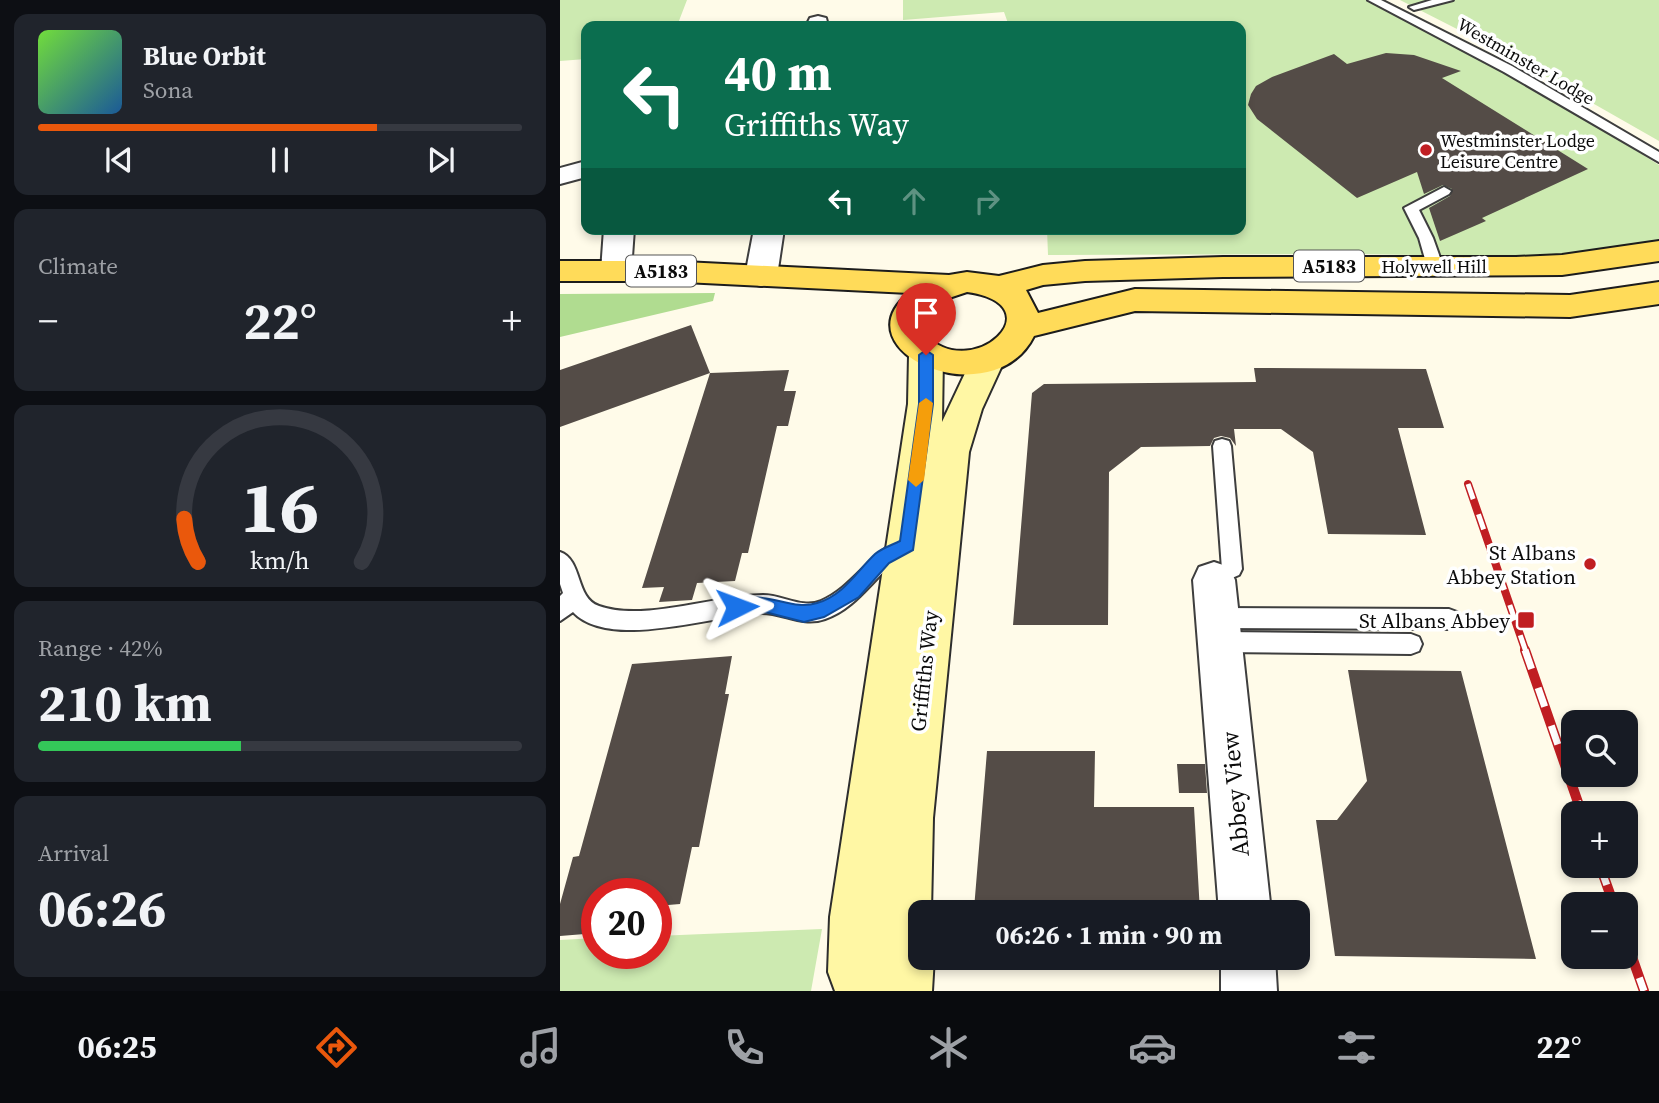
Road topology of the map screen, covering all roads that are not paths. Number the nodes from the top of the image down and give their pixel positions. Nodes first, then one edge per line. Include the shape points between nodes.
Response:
1 (1373, 0) edge
2 (1400, 0) edge
3 (1448, 0) edge
4 (1414, 7) junction
5 (1659, 145) edge
6 (1659, 158) edge
7 (581, 170) edge
8 (560, 176) edge
9 (1444, 191) dead end
10 (618, 235) edge
11 (768, 235) edge
12 (1659, 251) edge
13 (1435, 266) junction
14 (560, 271) edge
15 (615, 271) junction
16 (761, 276) junction
17 (826, 279) junction
18 (947, 285) junction
19 (999, 287) junction
20 (1659, 293) edge
21 (1024, 326) junction
22 (916, 340) junction
23 (988, 359) junction
24 (1222, 446) dead end
25 (907, 545) junction
26 (560, 561) edge
27 (567, 603) edge
28 (1449, 619) dead end
29 (1212, 620) junction
30 (1410, 644) dead end
31 (1244, 900) edge
32 (1248, 970) edge
33 (863, 991) edge
34 (904, 991) edge
35 (1249, 991) edge

1 - 6 lane, Westminster Lodge via 1474,50
2 - 4 lane, Westminster Lodge
3 - 4 lane
4 - 5 lane, Westminster Lodge via 1509,55
7 - 8 street
9 - 13 lane via 1411,208
10 - 15 street
11 - 16 street
12 - 13 main road, Holywell Hill / A5183 via 1563,265
13 - 19 main road, Holywell Hill / A5183 via 1085,271 1043,275
14 - 15 main road, A5183
15 - 16 main road, A5183
16 - 17 main road, A5183
17 - 18 main road, A5183
17 - 22 main road, A5183 via 844,293 881,307
18 - 19 main road, A5183 via 978,282
18 - 22 main road, A5183 via 925,296 910,313
19 - 21 main road via 1020,302
20 - 21 main road, Holywell Hill / A5183 via 1570,306 1135,300
21 - 23 main road, A5183 via 1014,343
22 - 23 main road, A5183 via 954,363
22 - 25 street, Griffiths Way via 926,404
23 - 34 street, Griffiths Way via 950,452 908,818 903,893 908,970
24 - 29 lane
25 - 27 lane via 883,558 853,592 824,609 804,614 765,604 627,620 591,614
25 - 33 street, Griffiths Way via 856,917 855,972
26 - 27 lane via 566,569
28 - 29 lane
29 - 30 lane
29 - 31 street, Abbey View
32 - 35 street

